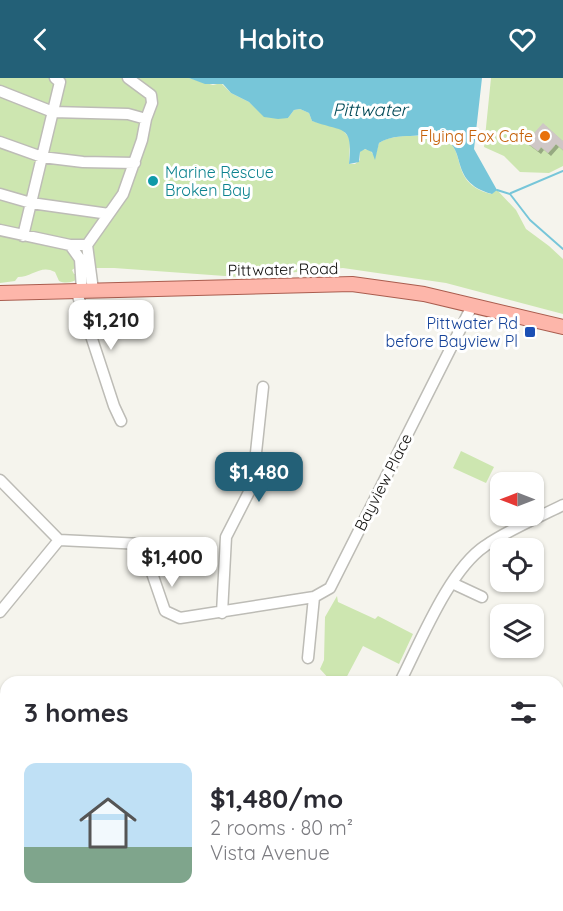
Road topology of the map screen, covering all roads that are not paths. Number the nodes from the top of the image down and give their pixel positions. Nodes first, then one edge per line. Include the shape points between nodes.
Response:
1 (128, 78) edge
2 (60, 79) edge
3 (0, 91) edge
4 (52, 112) junction
5 (146, 119) junction
6 (0, 142) edge
7 (42, 157) junction
8 (135, 163) junction
9 (0, 194) edge
10 (30, 203) junction
11 (109, 214) junction
12 (0, 231) edge
13 (22, 236) junction
14 (70, 245) junction
15 (87, 245) junction
16 (84, 290) junction
17 (0, 293) edge
18 (472, 306) junction
19 (563, 327) edge
20 (263, 387) dead end
21 (121, 421) dead end
22 (0, 480) edge
23 (563, 505) edge
24 (59, 540) junction
25 (452, 583) junction
26 (314, 597) junction
27 (482, 597) dead end
28 (0, 612) edge
29 (222, 613) junction
30 (308, 658) dead end
31 (403, 676) edge

1 - 5 street via 151,95
2 - 4 street
3 - 4 street
4 - 5 street via 128,114
4 - 7 street
5 - 8 street
6 - 7 street
7 - 8 street
7 - 10 street
8 - 11 street via 123,194
9 - 10 street
10 - 11 street
10 - 13 street
11 - 15 street
12 - 13 street
13 - 14 street
14 - 15 street
14 - 16 street via 80,259
15 - 16 street
16 - 17 main road, Pittwater Road
16 - 18 main road, Pittwater Road via 352,284 424,294
16 - 21 street
18 - 19 main road, Pittwater Road
18 - 26 street, Bayview Place via 330,588
20 - 29 street via 249,492 225,537
22 - 24 street
23 - 25 street via 484,546 460,569
24 - 28 street
24 - 29 street via 142,544 165,611 180,618
25 - 27 street
25 - 31 street
26 - 29 street
26 - 30 street

